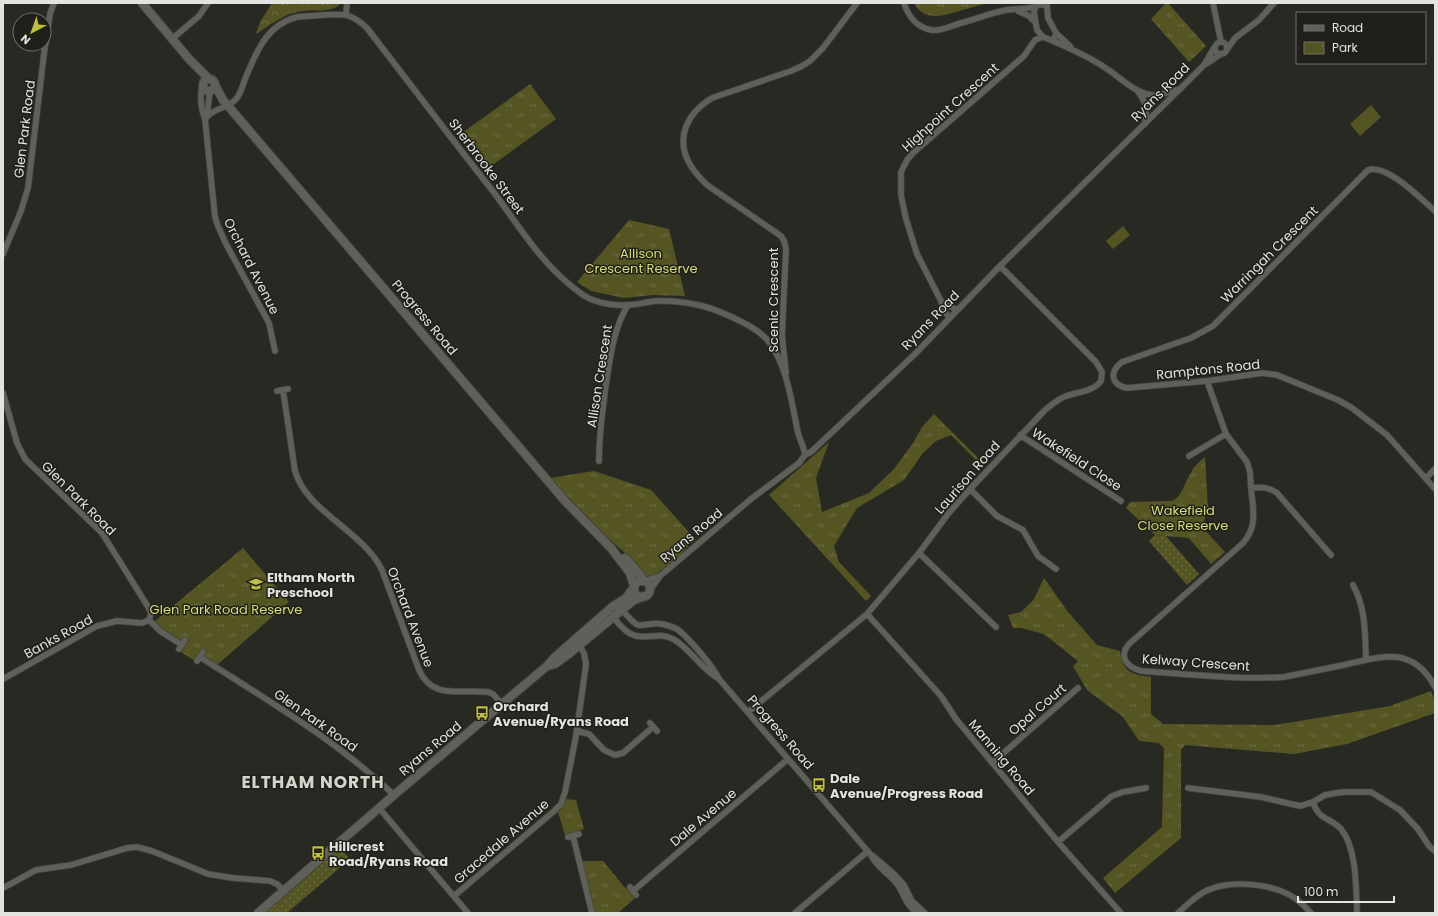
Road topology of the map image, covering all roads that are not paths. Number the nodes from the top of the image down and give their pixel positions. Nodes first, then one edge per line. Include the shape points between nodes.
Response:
1 (54, 3) edge
2 (142, 3) edge
3 (208, 3) edge
4 (347, 3) edge
5 (857, 3) edge
6 (904, 3) edge
7 (1213, 3) edge
8 (1274, 3) edge
9 (1039, 4) edge
10 (1047, 5) edge
11 (1014, 10) junction
12 (346, 14) junction
13 (1035, 22) junction
14 (1037, 30) junction
15 (1056, 33) junction
16 (1242, 33) junction
17 (1043, 37) junction
18 (172, 39) junction
19 (1051, 40) junction
20 (1222, 42) junction
21 (1214, 48) junction
22 (1028, 50) junction
23 (1077, 51) junction
24 (1224, 53) junction
25 (188, 59) junction
26 (1204, 65) junction
27 (209, 79) junction
28 (202, 85) junction
29 (1182, 88) junction
30 (212, 89) junction
31 (1137, 90) junction
32 (229, 106) junction
33 (206, 118) junction
34 (1145, 125) junction
35 (1435, 211) edge
36 (3, 254) edge
37 (1000, 266) junction
38 (941, 301) junction
39 (628, 305) junction
40 (957, 310) junction
41 (949, 318) junction
42 (276, 350) dead end
43 (787, 380) junction
44 (1114, 380) joint
45 (1207, 381) junction
46 (283, 390) dead end
47 (3, 393) edge
48 (1226, 434) junction
49 (1020, 435) junction
50 (805, 455) junction
51 (1189, 456) dead end
52 (599, 461) dead end
53 (1435, 469) edge
54 (1426, 478) junction
55 (1251, 488) junction
56 (970, 489) junction
57 (1435, 489) edge
58 (1121, 501) dead end
59 (611, 548) junction
60 (919, 553) junction
61 (1331, 554) dead end
62 (1056, 569) dead end
63 (660, 576) junction
64 (644, 581) junction
65 (1353, 585) dead end
66 (634, 587) junction
67 (646, 594) junction
68 (612, 608) junction
69 (622, 610) junction
70 (867, 614) junction
71 (613, 617) junction
72 (149, 620) junction
73 (996, 627) dead end
74 (576, 643) junction
75 (182, 645) dead end
76 (200, 657) dead end
77 (1366, 660) junction
78 (3, 679) edge
79 (719, 679) junction
80 (1435, 687) edge
81 (1078, 688) dead end
82 (502, 704) junction
83 (748, 712) junction
84 (653, 727) dead end
85 (577, 731) junction
86 (788, 759) junction
87 (992, 763) junction
88 (1146, 788) dead end
89 (1188, 788) dead end
90 (394, 795) junction
91 (1313, 802) junction
92 (379, 808) junction
93 (573, 836) dead end
94 (1058, 842) junction
95 (1435, 851) edge
96 (869, 853) junction
97 (3, 888) edge
98 (283, 890) junction
99 (633, 891) dead end
100 (454, 896) junction
101 (258, 913) edge
102 (468, 913) edge
103 (592, 913) edge
104 (795, 913) edge
105 (917, 913) edge
106 (925, 913) edge
107 (1121, 913) edge
108 (1178, 913) edge
109 (1311, 913) edge
110 (1357, 913) edge

1 - 36 street, Glen Park Road via 45,47 28,188
2 - 18 street
3 - 18 street via 199,16
4 - 12 street
5 - 43 street, Scenic Crescent via 810,61 791,71 712,98 693,113 684,131 687,158 699,177 719,194 781,236 784,241 786,249 782,335
6 - 11 street via 906,10 916,22 931,30 997,12
7 - 20 street
8 - 16 street, Ryans Road via 1259,20
9 - 10 street
9 - 11 street via 1027,9
9 - 13 street via 1034,12
10 - 15 street via 1048,18
11 - 13 street via 1029,16
12 - 32 street via 297,17 275,29 261,44 238,95
12 - 39 street, Sherbrooke Street via 367,28 546,262 584,296 606,303
13 - 14 street
14 - 17 street
14 - 22 street, Highpoint Crescent
15 - 19 street
15 - 23 street
16 - 20 street, Ryans Road
16 - 24 street, Ryans Road
17 - 19 street
17 - 22 street, Highpoint Crescent via 1035,40
18 - 25 street
19 - 23 street
20 - 21 street
20 - 24 street via 1226,45
21 - 24 street via 1216,52
21 - 26 street, Ryans Road
22 - 38 street, Highpoint Crescent via 913,154 900,172 901,195 911,238
23 - 31 street via 1104,66
24 - 26 street, Ryans Road
25 - 27 street
25 - 28 street
26 - 29 street, Ryans Road
27 - 28 street
27 - 30 street via 213,80
28 - 30 street via 204,90
28 - 33 street, Orchard Avenue via 201,96
29 - 31 street via 1158,95
29 - 34 street, Ryans Road
30 - 32 street, Progress Road
30 - 33 street, Orchard Avenue
31 - 34 street via 1146,107
32 - 33 street via 216,109
32 - 59 street, Progress Road via 565,501
33 - 42 street, Orchard Avenue via 215,217 226,244 270,323
34 - 37 street, Ryans Road
35 - 44 street, Warringah Crescent via 1392,176 1381,170 1368,170 1213,326 1191,338 1122,362 1114,369
37 - 40 street, Ryans Road
37 - 49 street, Laurison Road via 1096,362 1102,372 1102,381 1099,384 1054,402
38 - 40 street
38 - 41 street, Highpoint Crescent
39 - 43 street via 656,301 684,302 710,307 734,318 766,338
39 - 52 street, Allison Crescent via 620,318 613,340 603,406
40 - 41 street, Ryans Road
41 - 50 street, Ryans Road via 915,354
43 - 50 street
44 - 45 street, Ramptons Road via 1126,388
45 - 48 street, Kelway Crescent
45 - 54 street, Ramptons Road via 1262,373 1272,374 1338,400 1387,435
46 - 82 street, Orchard Avenue via 298,482 310,497 377,561 424,679 441,691 488,692
47 - 72 street, Glen Park Road via 17,443 25,459 102,533 150,610
48 - 51 street
48 - 55 street, Kelway Crescent via 1247,462
49 - 56 street, Laurison Road
49 - 58 street, Wakefield Close
50 - 63 street, Ryans Road via 799,463 751,499
53 - 54 street
54 - 57 street, Ramptons Road
55 - 61 street via 1265,487 1277,493
55 - 77 street, Kelway Crescent via 1253,517 1248,537 1129,644 1124,653 1127,662 1131,667 1141,671 1271,678
56 - 60 street, Laurison Road
56 - 62 street via 997,516 1023,530 1038,556
59 - 64 street, Progress Road via 629,563
59 - 66 street, Progress Road via 630,573
60 - 70 street, Laurison Road
60 - 73 street
63 - 64 street, Ryans Road
63 - 67 street, Ryans Road
64 - 66 street via 638,581
64 - 67 street via 648,584
65 - 77 street via 1362,607
66 - 67 street via 637,595
66 - 68 street, Ryans Road via 626,598
67 - 69 street, Ryans Road
68 - 69 street
68 - 71 street
68 - 74 street, Ryans Road
69 - 71 street, Ryans Road
69 - 79 street, Progress Road via 638,625 656,623 676,629 686,637
70 - 83 street, Laurison Road
70 - 87 street, Manning Road via 941,696
71 - 74 street, Ryans Road
71 - 79 street, Progress Road via 631,635 662,635 673,638
72 - 75 street via 160,631
72 - 78 street, Banks Road via 142,623 117,621 97,626
74 - 82 street, Ryans Road via 555,657
74 - 85 street via 584,653 586,662
76 - 90 street, Glen Park Road via 323,737 358,763
77 - 80 street, Kelway Crescent via 1396,657 1408,660 1420,666
79 - 83 street, Progress Road
81 - 87 street, Opal Court
82 - 90 street, Ryans Road
83 - 86 street, Progress Road
84 - 85 street via 623,753 615,755 604,750 591,735
85 - 100 street, Gracedale Avenue via 562,802
86 - 96 street, Progress Road
86 - 99 street, Dale Avenue
87 - 94 street, Manning Road
88 - 94 street via 1112,796
89 - 91 street via 1261,798 1295,806
90 - 92 street, Ryans Road
91 - 95 street via 1325,795 1345,792 1375,793 1400,810 1418,828 1428,846
91 - 110 street via 1318,814 1340,829 1352,854
92 - 98 street, Ryans Road
92 - 100 street
93 - 103 street
94 - 107 street, Manning Road
96 - 104 street
96 - 105 street, Progress Road via 878,866 896,883 905,900
96 - 106 street, Progress Road via 894,874 912,901
97 - 98 street via 36,870 71,865 137,847 208,874 270,881
98 - 101 street, Ryans Road
100 - 102 street
108 - 109 street via 1207,890 1238,884 1282,891 1299,901

